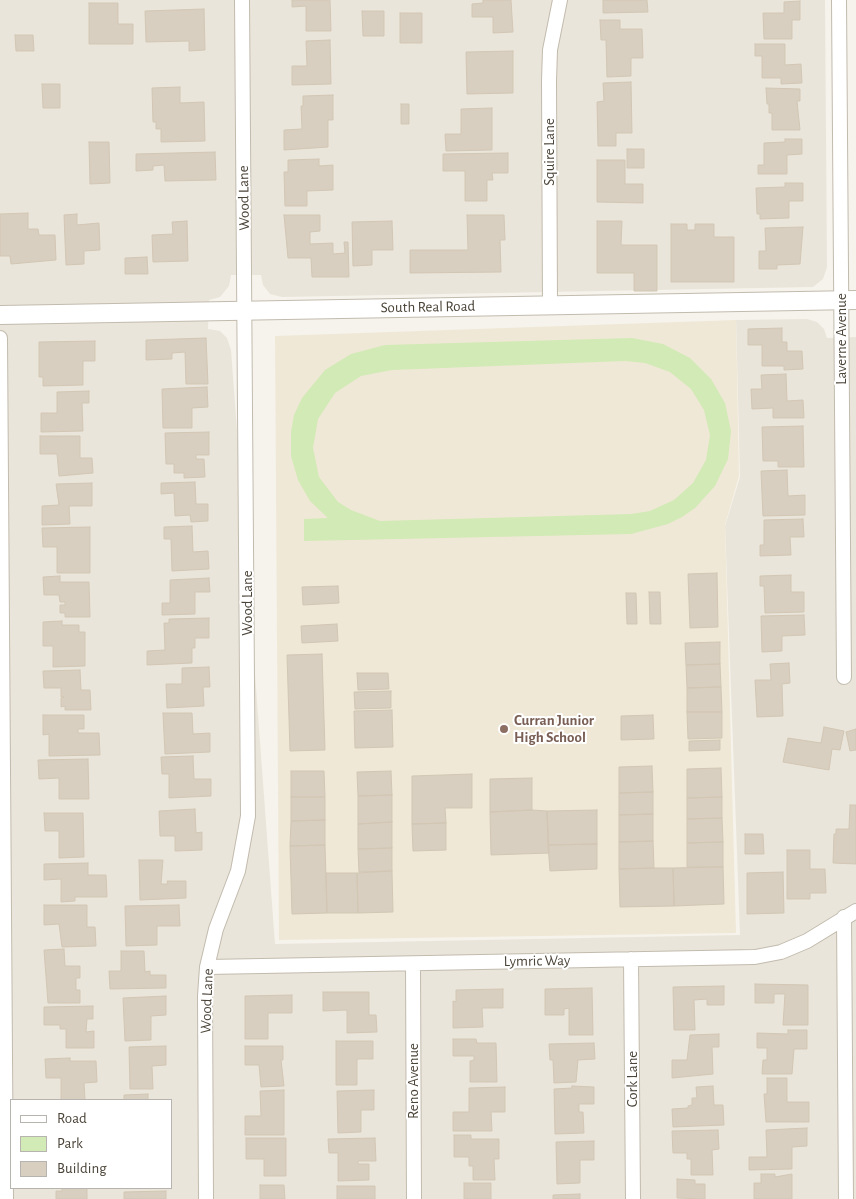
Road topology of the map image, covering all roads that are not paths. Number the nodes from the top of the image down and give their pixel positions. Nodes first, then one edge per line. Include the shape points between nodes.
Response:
1 (242, 0) edge
2 (560, 0) edge
3 (839, 0) edge
4 (848, 300) edge
5 (550, 305) junction
6 (246, 310) junction
7 (0, 315) edge
8 (0, 338) edge
9 (844, 677) dead end
10 (850, 914) edge
11 (631, 960) junction
12 (413, 964) junction
13 (207, 967) junction
14 (6, 1199) edge
15 (206, 1199) edge
16 (414, 1199) edge
17 (633, 1199) edge
18 (846, 1199) edge

1 - 6 street, Wood Lane
2 - 5 street, Squire Lane via 550,50
3 - 4 street, Laverne Avenue
4 - 5 street, South Real Road
4 - 9 street, Laverne Avenue
5 - 6 street, South Real Road
6 - 7 street, South Real Road
6 - 13 street, Wood Lane via 248,816 238,871 216,929
8 - 14 street
10 - 11 street, Lymric Way via 807,941 772,954
10 - 18 street
11 - 12 street, Lymric Way
11 - 17 street, Cork Lane
12 - 13 street, Lymric Way
12 - 16 street, Reno Avenue
13 - 15 street, Wood Lane

